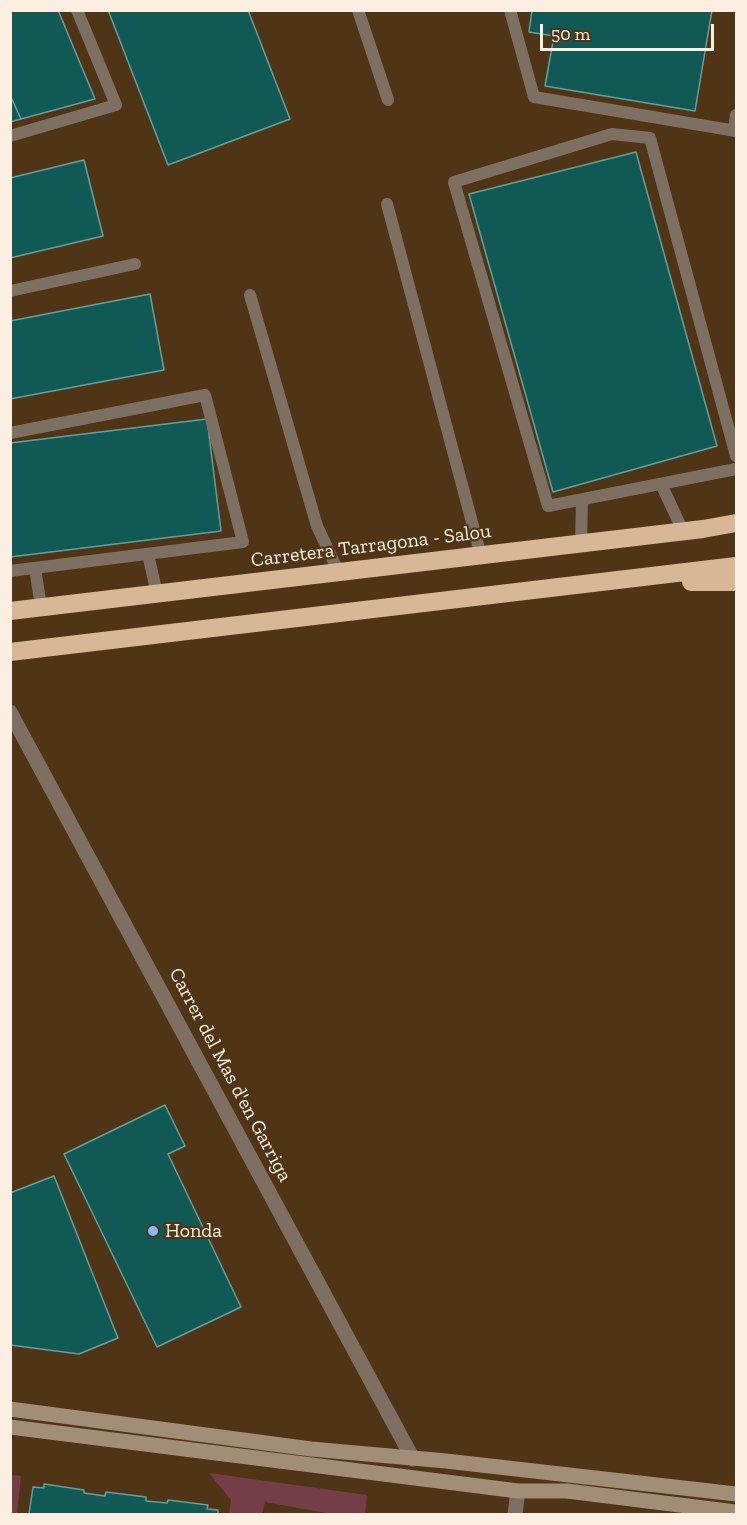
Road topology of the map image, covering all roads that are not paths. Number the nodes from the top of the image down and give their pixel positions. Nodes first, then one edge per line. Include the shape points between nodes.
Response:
1 (77, 10) edge
2 (358, 10) edge
3 (510, 10) edge
4 (388, 100) dead end
5 (736, 115) edge
6 (735, 131) edge
7 (10, 136) edge
8 (387, 204) dead end
9 (135, 264) dead end
10 (10, 291) edge
11 (250, 295) dead end
12 (10, 433) edge
13 (736, 456) edge
14 (736, 470) edge
15 (661, 484) junction
16 (582, 500) junction
17 (736, 523) edge
18 (683, 531) junction
19 (581, 544) junction
20 (148, 554) junction
21 (481, 556) junction
22 (736, 566) edge
23 (35, 568) junction
24 (10, 571) edge
25 (339, 573) junction
26 (623, 581) junction
27 (736, 582) edge
28 (157, 594) junction
29 (41, 607) junction
30 (10, 611) edge
31 (10, 652) edge
32 (10, 712) edge
33 (10, 1409) edge
34 (10, 1426) edge
35 (413, 1459) junction
36 (518, 1491) junction
37 (736, 1494) edge
38 (736, 1512) edge
39 (515, 1515) edge

1 - 7 lane via 116,105
2 - 4 lane
3 - 6 lane via 534,97
5 - 6 lane
8 - 21 lane
9 - 10 lane
11 - 25 lane via 317,526
12 - 20 lane via 205,395 243,542
13 - 16 lane via 650,138 612,135 454,182 548,506
14 - 15 lane
15 - 16 lane
15 - 18 lane
16 - 19 lane
17 - 18 highway, Carretera Tarragona - Salou
18 - 19 highway, Carretera Tarragona - Salou
19 - 21 highway, Carretera Tarragona - Salou
20 - 23 lane
20 - 28 lane
21 - 25 highway, Carretera Tarragona - Salou
22 - 26 highway
23 - 24 lane
23 - 29 lane
25 - 28 highway, Carretera Tarragona - Salou
26 - 27 highway
26 - 31 highway
28 - 29 highway, Carretera Tarragona - Salou
29 - 30 highway, Carretera Tarragona - Salou
32 - 35 street, Carrer del Mas d'en Garriga
33 - 35 main road
34 - 36 main road
35 - 37 main road
36 - 38 main road via 567,1491
36 - 39 street

